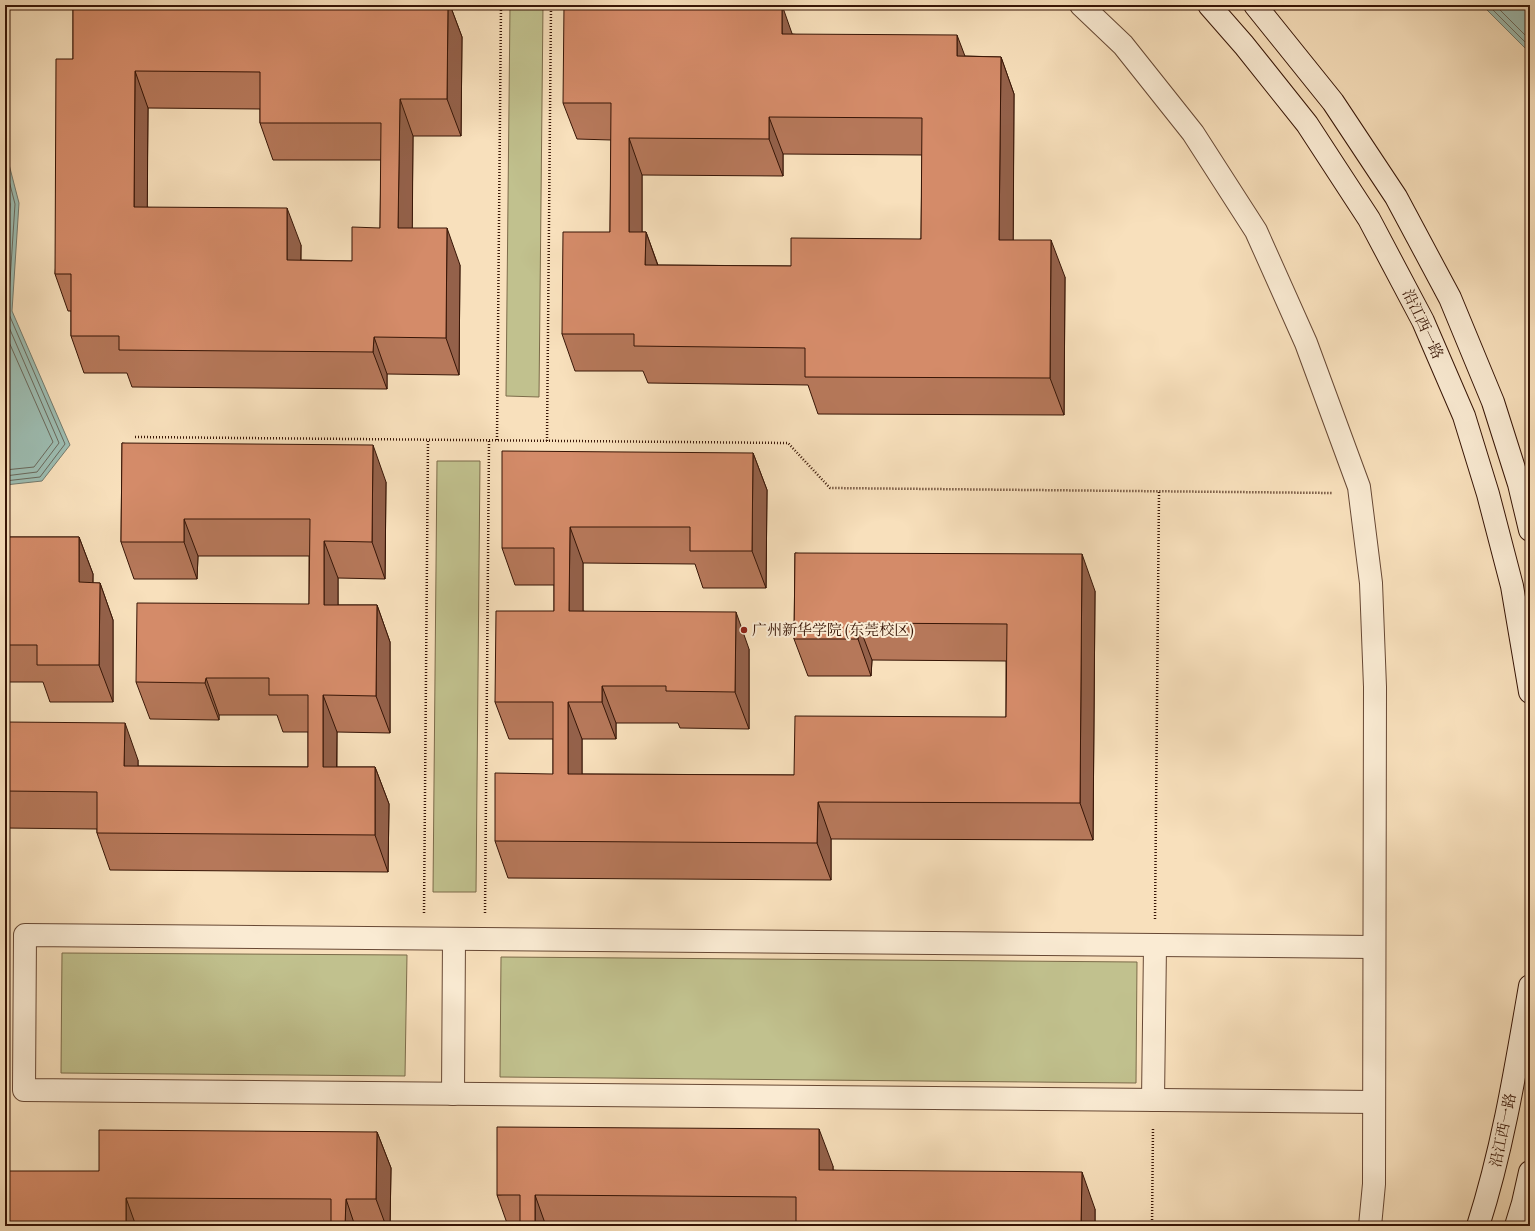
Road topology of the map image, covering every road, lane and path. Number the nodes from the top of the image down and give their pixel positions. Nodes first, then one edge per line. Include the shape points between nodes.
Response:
1 (501, 5) edge
2 (551, 5) edge
3 (1080, 5) edge
4 (1209, 5) edge
5 (1255, 5) edge
6 (135, 437) dead end
7 (428, 440) junction
8 (489, 440) junction
9 (497, 440) junction
10 (547, 441) junction
11 (1159, 491) junction
12 (1360, 493) junction
13 (1530, 530) edge
14 (1530, 692) edge
15 (424, 939) junction
16 (454, 939) junction
17 (484, 939) junction
18 (1155, 946) junction
19 (1374, 947) junction
20 (1530, 986) edge
21 (453, 1094) junction
22 (1153, 1100) junction
23 (1374, 1102) junction
24 (1530, 1172) edge
25 (1152, 1226) edge
26 (1370, 1226) edge
27 (1478, 1226) edge
28 (1516, 1226) edge

1 - 9 path
2 - 10 path
3 - 12 street via 1124,45 1193,133 1256,232 1306,343
4 - 14 street, 沿江西一路 via 1307,124 1369,219 1423,320 1464,416 1488,494 1512,586
5 - 13 street via 1333,102 1396,197 1450,298 1493,402 1519,484
6 - 7 path
7 - 8 path
7 - 15 path
8 - 9 path
8 - 17 path
9 - 10 path
10 - 11 path via 788,443 830,488
11 - 12 path
11 - 18 path
12 - 19 street via 1371,583 1375,687
15 - 16 street
15 - 21 street via 25,935 24,1090
16 - 17 street
16 - 21 street
17 - 18 street
18 - 19 street
18 - 22 street
19 - 23 street
20 - 27 street, 沿江西一路 via 1512,1087 1489,1192
21 - 22 street
22 - 23 street
22 - 25 path
23 - 26 street via 1374,1184
24 - 28 street

